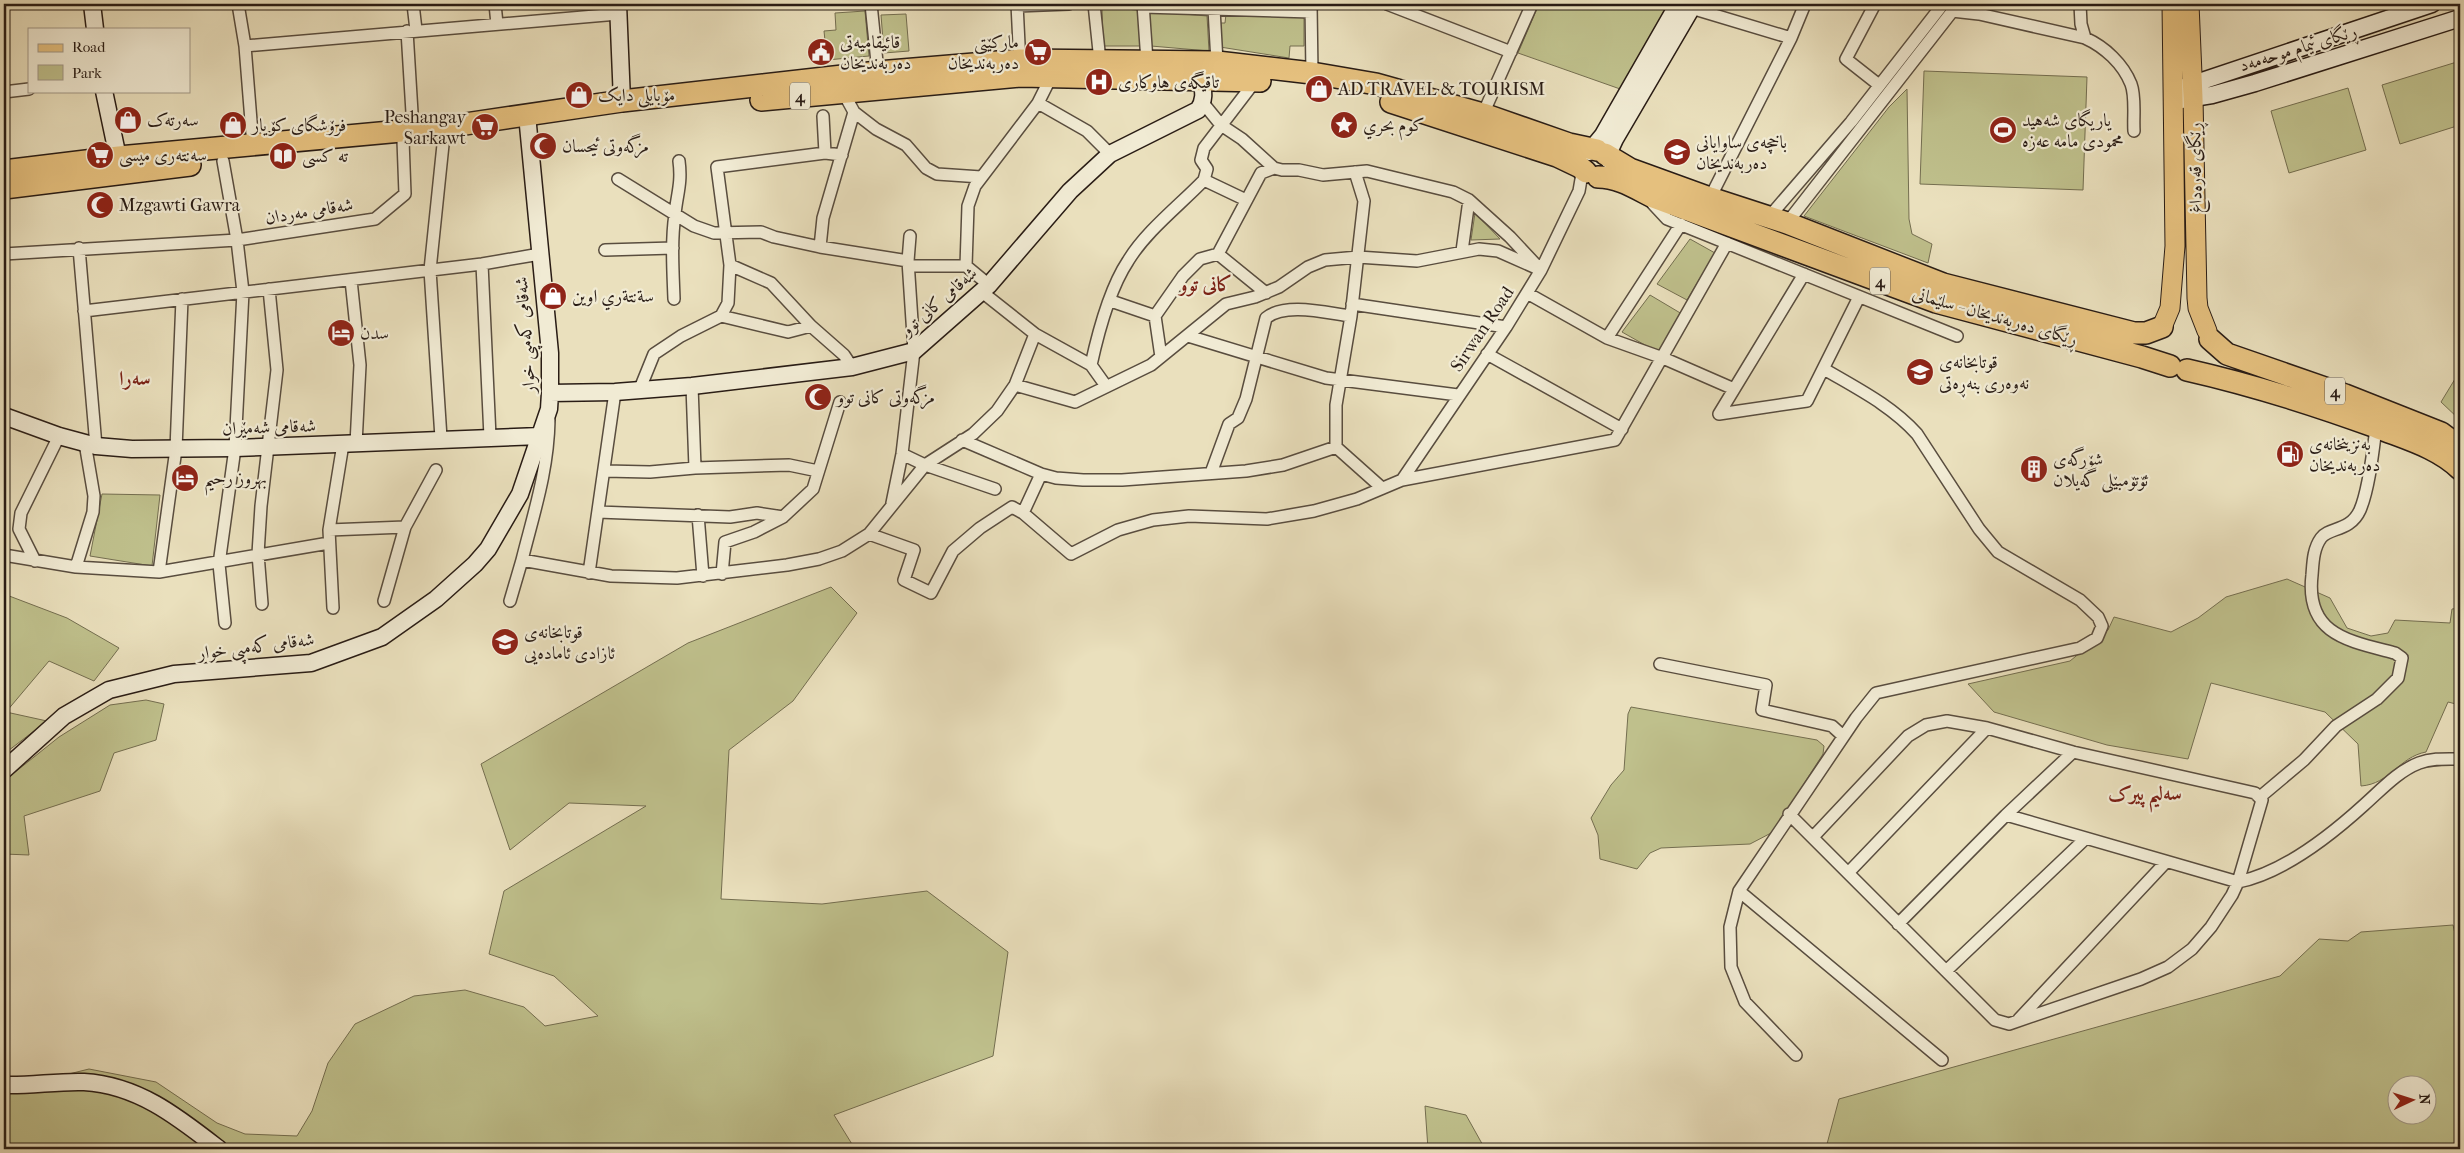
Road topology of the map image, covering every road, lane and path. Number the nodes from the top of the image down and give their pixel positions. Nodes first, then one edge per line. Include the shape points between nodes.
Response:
1 (92, 4) edge
2 (238, 4) edge
3 (413, 4) edge
4 (495, 4) edge
5 (870, 4) edge
6 (1069, 4) edge
7 (1094, 4) edge
8 (1387, 4) edge
9 (1532, 4) edge
10 (1805, 4) edge
11 (1875, 4) edge
12 (2080, 4) edge
13 (2172, 4) edge
14 (2189, 4) edge
15 (2432, 4) edge
16 (1017, 5) edge
17 (1143, 5) edge
18 (1688, 5) edge
19 (1201, 6) edge
20 (1951, 6) edge
21 (1238, 7) edge
22 (1311, 8) edge
23 (618, 9) edge
24 (1214, 9) junction
25 (2460, 18) edge
26 (497, 24) junction
27 (95, 28) edge
28 (412, 31) junction
29 (1791, 38) junction
30 (2085, 38) junction
31 (245, 46) junction
32 (1511, 52) junction
33 (1100, 61) junction
34 (1147, 61) junction
35 (1217, 62) junction
36 (2250, 66) junction
37 (1020, 68) junction
38 (878, 72) junction
39 (1312, 73) junction
40 (1051, 77) junction
41 (1201, 78) junction
42 (1256, 80) junction
43 (2255, 83) junction
44 (1879, 85) junction
45 (28, 89) edge
46 (2193, 91) junction
47 (4, 92) edge
48 (104, 92) edge
49 (843, 92) junction
50 (2174, 96) junction
51 (622, 101) junction
52 (1038, 103) junction
53 (1203, 103) junction
54 (854, 112) junction
55 (1483, 114) junction
56 (824, 116) dead end
57 (527, 120) junction
58 (1221, 125) junction
59 (2134, 130) dead end
60 (408, 134) junction
61 (444, 135) junction
62 (253, 146) junction
63 (825, 153) junction
64 (1110, 154) junction
65 (842, 155) junction
66 (224, 161) junction
67 (679, 161) dead end
68 (1594, 164) junction
69 (120, 166) junction
70 (1274, 168) junction
71 (4, 171) edge
72 (1355, 172) junction
73 (981, 177) junction
74 (618, 179) dead end
75 (1204, 180) junction
76 (4, 188) edge
77 (1653, 197) junction
78 (1710, 198) junction
79 (1246, 200) junction
80 (1469, 200) junction
81 (675, 214) junction
82 (1778, 220) junction
83 (1681, 224) junction
84 (725, 234) junction
85 (910, 236) dead end
86 (237, 240) junction
87 (1727, 243) junction
88 (820, 247) junction
89 (79, 248) junction
90 (673, 248) junction
91 (605, 250) dead end
92 (1462, 251) junction
93 (4, 254) edge
94 (540, 254) junction
95 (1218, 254) junction
96 (1358, 257) junction
97 (482, 264) junction
98 (908, 264) junction
99 (730, 265) junction
100 (966, 266) junction
101 (430, 270) junction
102 (1541, 270) junction
103 (1804, 274) junction
104 (351, 280) junction
105 (269, 289) junction
106 (985, 289) junction
107 (243, 292) junction
108 (1266, 293) junction
109 (1527, 293) junction
110 (1859, 297) junction
111 (182, 299) junction
112 (674, 299) dead end
113 (1111, 301) junction
114 (1352, 304) junction
115 (84, 311) junction
116 (721, 316) junction
117 (1155, 316) junction
118 (1351, 316) junction
119 (811, 326) junction
120 (1506, 327) junction
121 (2162, 327) junction
122 (1035, 334) junction
123 (2209, 335) junction
124 (1188, 336) junction
125 (1957, 336) dead end
126 (1607, 338) junction
127 (914, 351) junction
128 (1487, 354) junction
129 (1161, 357) junction
130 (1255, 358) junction
131 (1663, 358) junction
132 (1091, 365) junction
133 (852, 367) junction
134 (2178, 368) junction
135 (1824, 369) junction
136 (1342, 379) junction
137 (1015, 385) junction
138 (692, 386) junction
139 (1106, 386) junction
140 (1734, 389) junction
141 (639, 391) junction
142 (615, 392) junction
143 (1458, 394) junction
144 (549, 401) junction
145 (840, 402) dead end
146 (2342, 404) junction
147 (4, 416) edge
148 (2376, 428) junction
149 (1622, 429) junction
150 (59, 436) junction
151 (540, 436) junction
152 (490, 437) junction
153 (441, 438) junction
154 (962, 440) junction
155 (90, 444) junction
156 (349, 444) junction
157 (270, 446) junction
158 (1336, 447) junction
159 (2460, 447) edge
160 (235, 448) junction
161 (176, 449) junction
162 (902, 454) junction
163 (925, 465) junction
164 (695, 468) junction
165 (2460, 469) edge
166 (436, 470) dead end
167 (605, 471) junction
168 (818, 471) junction
169 (1211, 473) junction
170 (1041, 474) junction
171 (1402, 480) junction
172 (1382, 488) junction
173 (995, 489) dead end
174 (892, 505) junction
175 (598, 512) junction
176 (1022, 513) junction
177 (698, 516) junction
178 (784, 517) junction
179 (405, 527) junction
180 (329, 530) junction
181 (869, 534) junction
182 (329, 542) junction
183 (4, 554) edge
184 (258, 554) junction
185 (522, 560) junction
186 (35, 561) junction
187 (219, 564) junction
188 (76, 567) junction
189 (159, 572) junction
190 (589, 573) junction
191 (722, 574) junction
192 (702, 576) junction
193 (510, 600) dead end
194 (384, 601) dead end
195 (262, 604) dead end
196 (333, 608) dead end
197 (225, 624) dead end
198 (1660, 664) dead end
199 (1987, 728) junction
200 (1843, 736) junction
201 (2073, 752) junction
202 (2460, 759) edge
203 (4, 770) edge
204 (2260, 797) junction
205 (1789, 814) junction
206 (2006, 815) junction
207 (1813, 836) junction
208 (2085, 839) junction
209 (2166, 862) junction
210 (1848, 873) junction
211 (2238, 882) junction
212 (1739, 891) junction
213 (1898, 924) junction
214 (1946, 971) junction
215 (2018, 1020) junction
216 (1796, 1055) dead end
217 (1942, 1060) dead end
218 (4, 1085) edge
219 (218, 1149) edge

1 - 27 street
2 - 31 street
3 - 28 street
4 - 26 street
5 - 38 street
6 - 16 street
7 - 33 street
8 - 32 street
9 - 32 street
10 - 29 street
11 - 44 street via 1846,59
12 - 30 street
13 - 50 main road, ڕێگای قەرەداغ
14 - 46 main road, ڕێگای قەرەداغ
15 - 36 street, ڕێگای ئیمام موحەمەد
16 - 37 street
17 - 19 street
17 - 34 street
18 - 29 street
18 - 68 street via 1603,136
19 - 24 street
20 - 30 street
20 - 44 street
20 - 82 street
21 - 22 street
21 - 24 street
22 - 39 street
23 - 26 street
23 - 51 street
24 - 35 street
25 - 43 street, ڕێگای ئیمام موحەمەد
26 - 28 street
28 - 31 street
28 - 60 street
29 - 78 street
30 - 59 street via 2098,44 2118,63 2131,85
31 - 62 street
32 - 55 street
33 - 34 highway, 4
33 - 37 highway, 4
34 - 35 highway, 4
35 - 39 highway, 4
36 - 43 street
36 - 46 street, ڕێگای ئیمام موحەمەد
37 - 38 highway, 4
37 - 40 highway, 4
37 - 49 highway, 4
38 - 51 highway, 4
39 - 55 highway, 4 via 1376,84
40 - 41 highway, 4
40 - 52 street
41 - 42 highway, 4
41 - 53 street
42 - 58 street
42 - 68 highway, 4 via 1373,96 1557,156
43 - 46 street, ڕێگای ئیمام موحەمەد
44 - 82 street
45 - 47 street
46 - 50 street, ڕێگای ئیمام موحەمەد
46 - 123 main road, ڕێگای قەرەداغ via 2197,298
48 - 69 street
49 - 54 street
49 - 57 highway, 4
50 - 121 main road, ڕێگای قەرەداغ via 2175,254 2170,308
51 - 57 highway, 4
52 - 64 street via 1087,131
52 - 73 street
53 - 58 street
53 - 64 street, شەقامی کانی توو via 1198,110
54 - 65 street
54 - 73 street via 906,145 926,168 937,174
55 - 68 highway, 4 via 1569,144
56 - 63 street
57 - 60 highway, 4 via 445,127
57 - 61 highway, 4
57 - 94 street, شەقامی کەمپی خوار
58 - 70 street
58 - 75 street via 1204,148 1201,160 1207,169
60 - 61 highway, 4
60 - 62 highway, 4
60 - 66 highway, 4
60 - 86 street, شەقامی مەردان via 405,194 375,219
61 - 101 street
62 - 69 highway, 4
63 - 65 street
63 - 84 street via 717,167
64 - 106 street, شەقامی کانی توو via 1070,191
65 - 88 street via 822,218
66 - 69 highway, 4
66 - 86 street
67 - 81 street via 680,192
68 - 77 highway, ڕێگای دەربەندیخان - سلێمانی / 4 via 1607,177
68 - 78 highway, ڕێگای دەربەندیخان - سلێمانی / 4 via 1621,165
68 - 102 street, Sirwan Road
69 - 71 highway, 4
69 - 76 highway, 4
70 - 72 street via 1323,175
70 - 79 street via 1262,173
72 - 80 street via 1367,171 1452,192
72 - 96 street via 1364,202
73 - 100 street via 968,206
74 - 81 street
75 - 79 street
75 - 113 street via 1146,238 1128,261
77 - 83 street via 1653,204 1662,215
77 - 134 highway, ڕێگای دەربەندیخان - سلێمانی / 4 via 1936,302
78 - 82 highway, ڕێگای دەربەندیخان - سلێمانی / 4
79 - 95 street
80 - 92 street
80 - 102 street
81 - 84 street via 694,226
81 - 90 street
82 - 121 highway, ڕێگای دەربەندیخان - سلێمانی / 4 via 1943,284 2134,333 2146,333
83 - 87 street
83 - 126 street
84 - 88 street via 762,232
84 - 99 street
85 - 98 street
86 - 89 street, شەقامی مەردان
86 - 107 street
87 - 103 street
87 - 131 street
88 - 98 street
89 - 93 street, شەقامی مەردان
89 - 115 street
90 - 91 street
90 - 112 street
92 - 96 street via 1417,261
92 - 102 street via 1498,251
94 - 97 street
94 - 144 street, شەقامی کەمپی خوار via 550,353
95 - 108 street
95 - 117 street via 1200,259 1183,276
96 - 108 street via 1325,260
96 - 114 street
97 - 101 street
97 - 152 street
98 - 100 street
98 - 127 street
99 - 116 street via 728,303
99 - 119 street via 772,282
100 - 106 street
101 - 104 street
101 - 153 street
102 - 109 street, Sirwan Road
103 - 110 street
103 - 140 street
104 - 105 street
104 - 156 street via 360,365
105 - 107 street
105 - 157 street via 277,370
106 - 122 street
106 - 127 street, شەقامی کانی توو
107 - 111 street
107 - 160 street
108 - 124 street via 1226,304
109 - 120 street, Sirwan Road
109 - 126 street
110 - 125 street
110 - 135 street
111 - 115 street
111 - 161 street
113 - 117 street
113 - 132 street
114 - 118 street
114 - 120 street
115 - 155 street
116 - 119 street via 788,332
116 - 141 street via 654,354
117 - 129 street
118 - 130 street via 1307,310 1274,311 1266,318
118 - 136 street
119 - 133 street via 844,354
120 - 128 street, Sirwan Road
121 - 134 highway via 2157,344 2163,361
122 - 132 street
122 - 137 street
123 - 134 highway via 2210,347 2202,363
123 - 146 highway, ڕێگای دەربەندیخان - سلێمانی / 4 via 2227,354
124 - 129 street
124 - 130 street
126 - 131 street
127 - 133 street, شەقامی کانی توو
127 - 162 street
128 - 143 street, Sirwan Road
128 - 149 street
129 - 139 street
130 - 136 street via 1326,378
130 - 169 street via 1246,399 1238,418 1229,424
131 - 140 street
131 - 149 street
132 - 139 street
133 - 138 street, شەقامی کانی توو
134 - 146 highway, ڕێگای دەربەندیخان - سلێمانی / 4
135 - 140 street via 1807,401 1719,414
135 - 200 street via 1894,411 1906,422 1998,552 2080,600 2098,617 2102,626 2097,638 2080,648 1876,693
136 - 143 street
136 - 158 street via 1336,405
137 - 139 street via 1075,402
137 - 154 street via 984,425
138 - 141 street, شەقامی کانی توو
138 - 164 street
141 - 142 street, شەقامی کانی توو
142 - 144 street, شەقامی کانی توو
142 - 167 street
143 - 171 street, Sirwan Road
144 - 151 street, شەقامی کەمپی خوار
144 - 185 street via 548,452
145 - 168 street
146 - 148 highway, ڕێگای دەربەندیخان - سلێمانی / 4
146 - 159 highway, ڕێگای دەربەندیخان - سلێمانی / 4 via 2441,433
147 - 150 street, شەقامی شەمێران
148 - 165 highway, ڕێگای دەربەندیخان - سلێمانی / 4 via 2436,450
148 - 204 street via 2360,510 2353,522 2322,536 2315,550 2310,587 2318,620 2337,635 2402,658 2398,678 2377,700 2336,726 2304,760
149 - 171 street via 1615,440
150 - 155 street, شەقامی شەمێران
150 - 186 street via 21,512 19,529
151 - 152 street, شەقامی شەمێران
151 - 203 street, شەقامی کەمپی خوار via 520,494 488,549 436,599 382,637 311,662 174,674 110,690 64,716
152 - 153 street, شەقامی شەمێران
153 - 156 street, شەقامی شەمێران
154 - 163 street
154 - 170 street
155 - 161 street, شەقامی شەمێران
155 - 188 street via 93,512
156 - 157 street, شەقامی شەمێران
156 - 180 street
157 - 160 street, شەقامی شەمێران
157 - 184 street
158 - 169 street via 1283,465
158 - 172 street
160 - 161 street, شەقامی شەمێران
160 - 187 street
161 - 189 street
162 - 163 street
162 - 174 street
163 - 173 street
163 - 174 street
164 - 167 street
164 - 168 street via 789,465
166 - 179 street
167 - 175 street
168 - 178 street via 813,489
169 - 170 street via 1112,480 1056,478
170 - 176 street
171 - 172 street
172 - 176 street via 1314,511 1266,519 1189,516 1153,520 1118,530 1071,554
174 - 181 street
175 - 177 street
175 - 190 street
176 - 181 street via 1012,506 953,551 931,593 904,580 914,550
177 - 178 street via 730,517 757,513
177 - 192 street
178 - 191 street via 725,542
179 - 180 street
179 - 194 street
180 - 182 street
181 - 191 street via 831,556
182 - 184 street
182 - 196 street
183 - 186 street
184 - 187 street
184 - 195 street
185 - 190 street
185 - 193 street
186 - 188 street
187 - 189 street
187 - 197 street
188 - 189 street
190 - 192 street via 638,578
191 - 192 street
198 - 200 street via 1766,685 1762,710 1832,726
199 - 201 street
199 - 207 street via 1947,721 1914,731
199 - 210 street
200 - 205 street
201 - 204 street via 2256,793
201 - 206 street
202 - 211 street via 2435,758 2404,770 2338,828 2312,846 2252,879
204 - 211 street via 2262,803
205 - 207 street
205 - 212 street
206 - 208 street
206 - 213 street
207 - 210 street
208 - 209 street
208 - 214 street
209 - 211 street
209 - 215 street
210 - 213 street
211 - 215 street via 2202,939 2168,967
212 - 216 street via 1730,927 1730,967 1745,1002
212 - 217 street
213 - 214 street
214 - 215 street via 1995,1020 2004,1024
218 - 219 street via 84,1082 116,1087 141,1095

